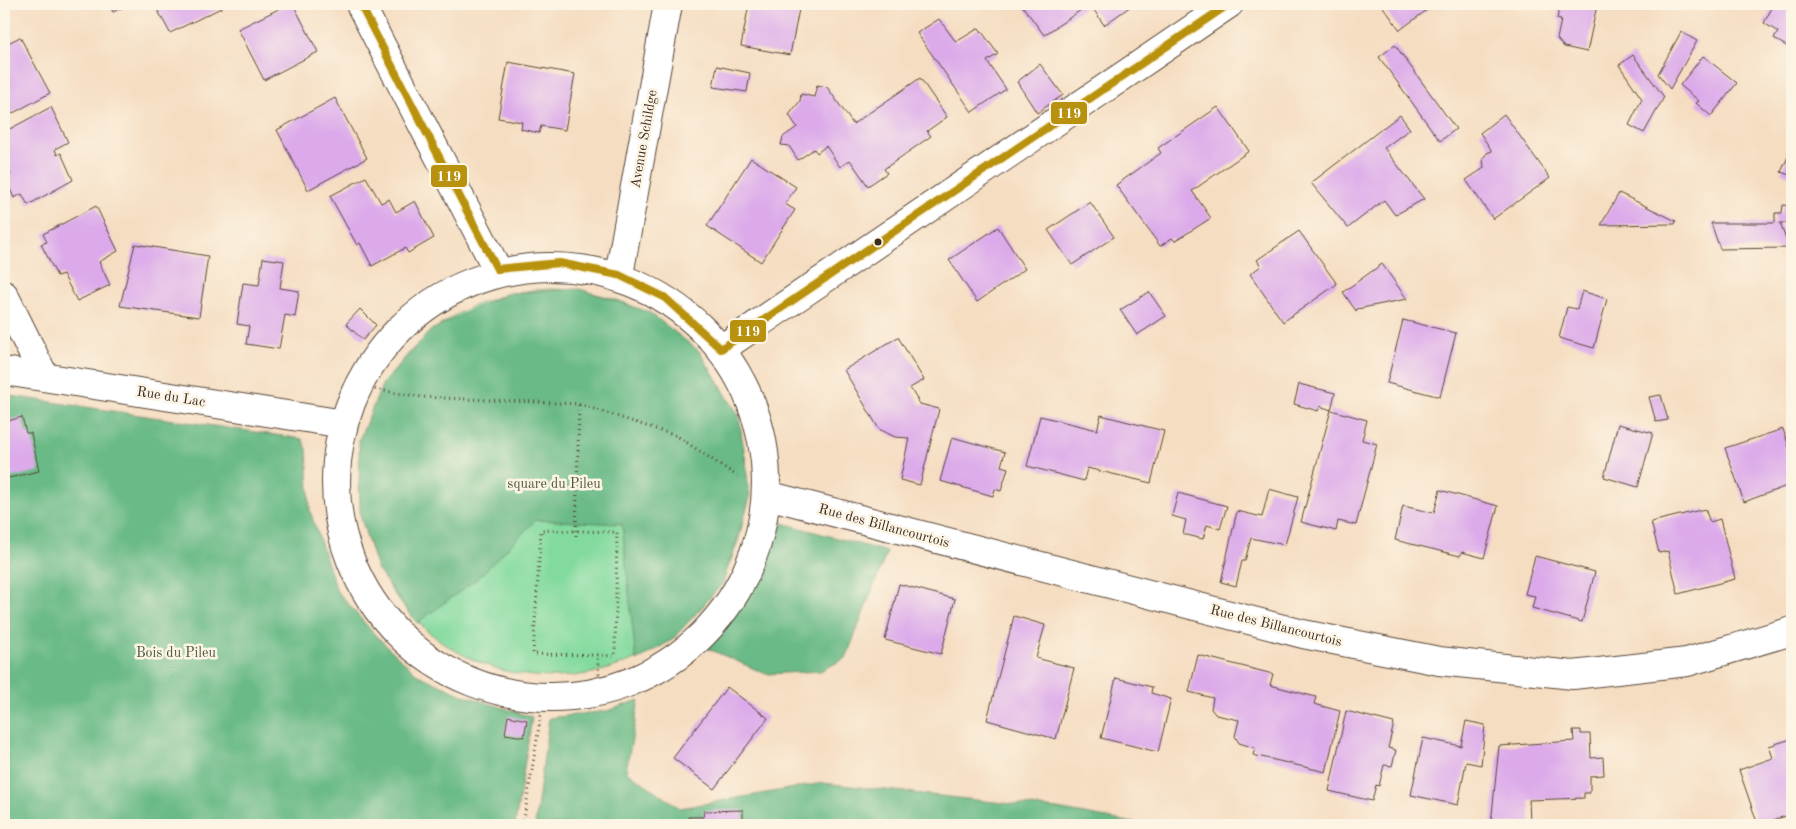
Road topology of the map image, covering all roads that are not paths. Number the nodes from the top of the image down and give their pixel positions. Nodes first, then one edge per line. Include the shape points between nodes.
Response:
1 (360, 4) edge
2 (668, 4) edge
3 (1229, 4) edge
4 (497, 269) junction
5 (619, 275) junction
6 (4, 295) edge
7 (721, 349) junction
8 (4, 371) edge
9 (44, 376) junction
10 (338, 423) junction
11 (767, 495) junction
12 (1792, 631) edge

1 - 4 street
2 - 5 street, Avenue Schildge
3 - 7 street
4 - 5 street via 559,263
4 - 10 street via 416,315 376,362
5 - 7 street via 664,296
6 - 9 street
7 - 11 street via 758,418
8 - 9 street, Rue du Lac
9 - 10 street, Rue du Lac
10 - 11 street via 332,469 336,521 352,565 377,608 413,647 450,672 543,702 601,696 684,655 742,584
11 - 12 street, Rue des Billancourtois via 1303,634 1439,661 1573,675 1686,662

